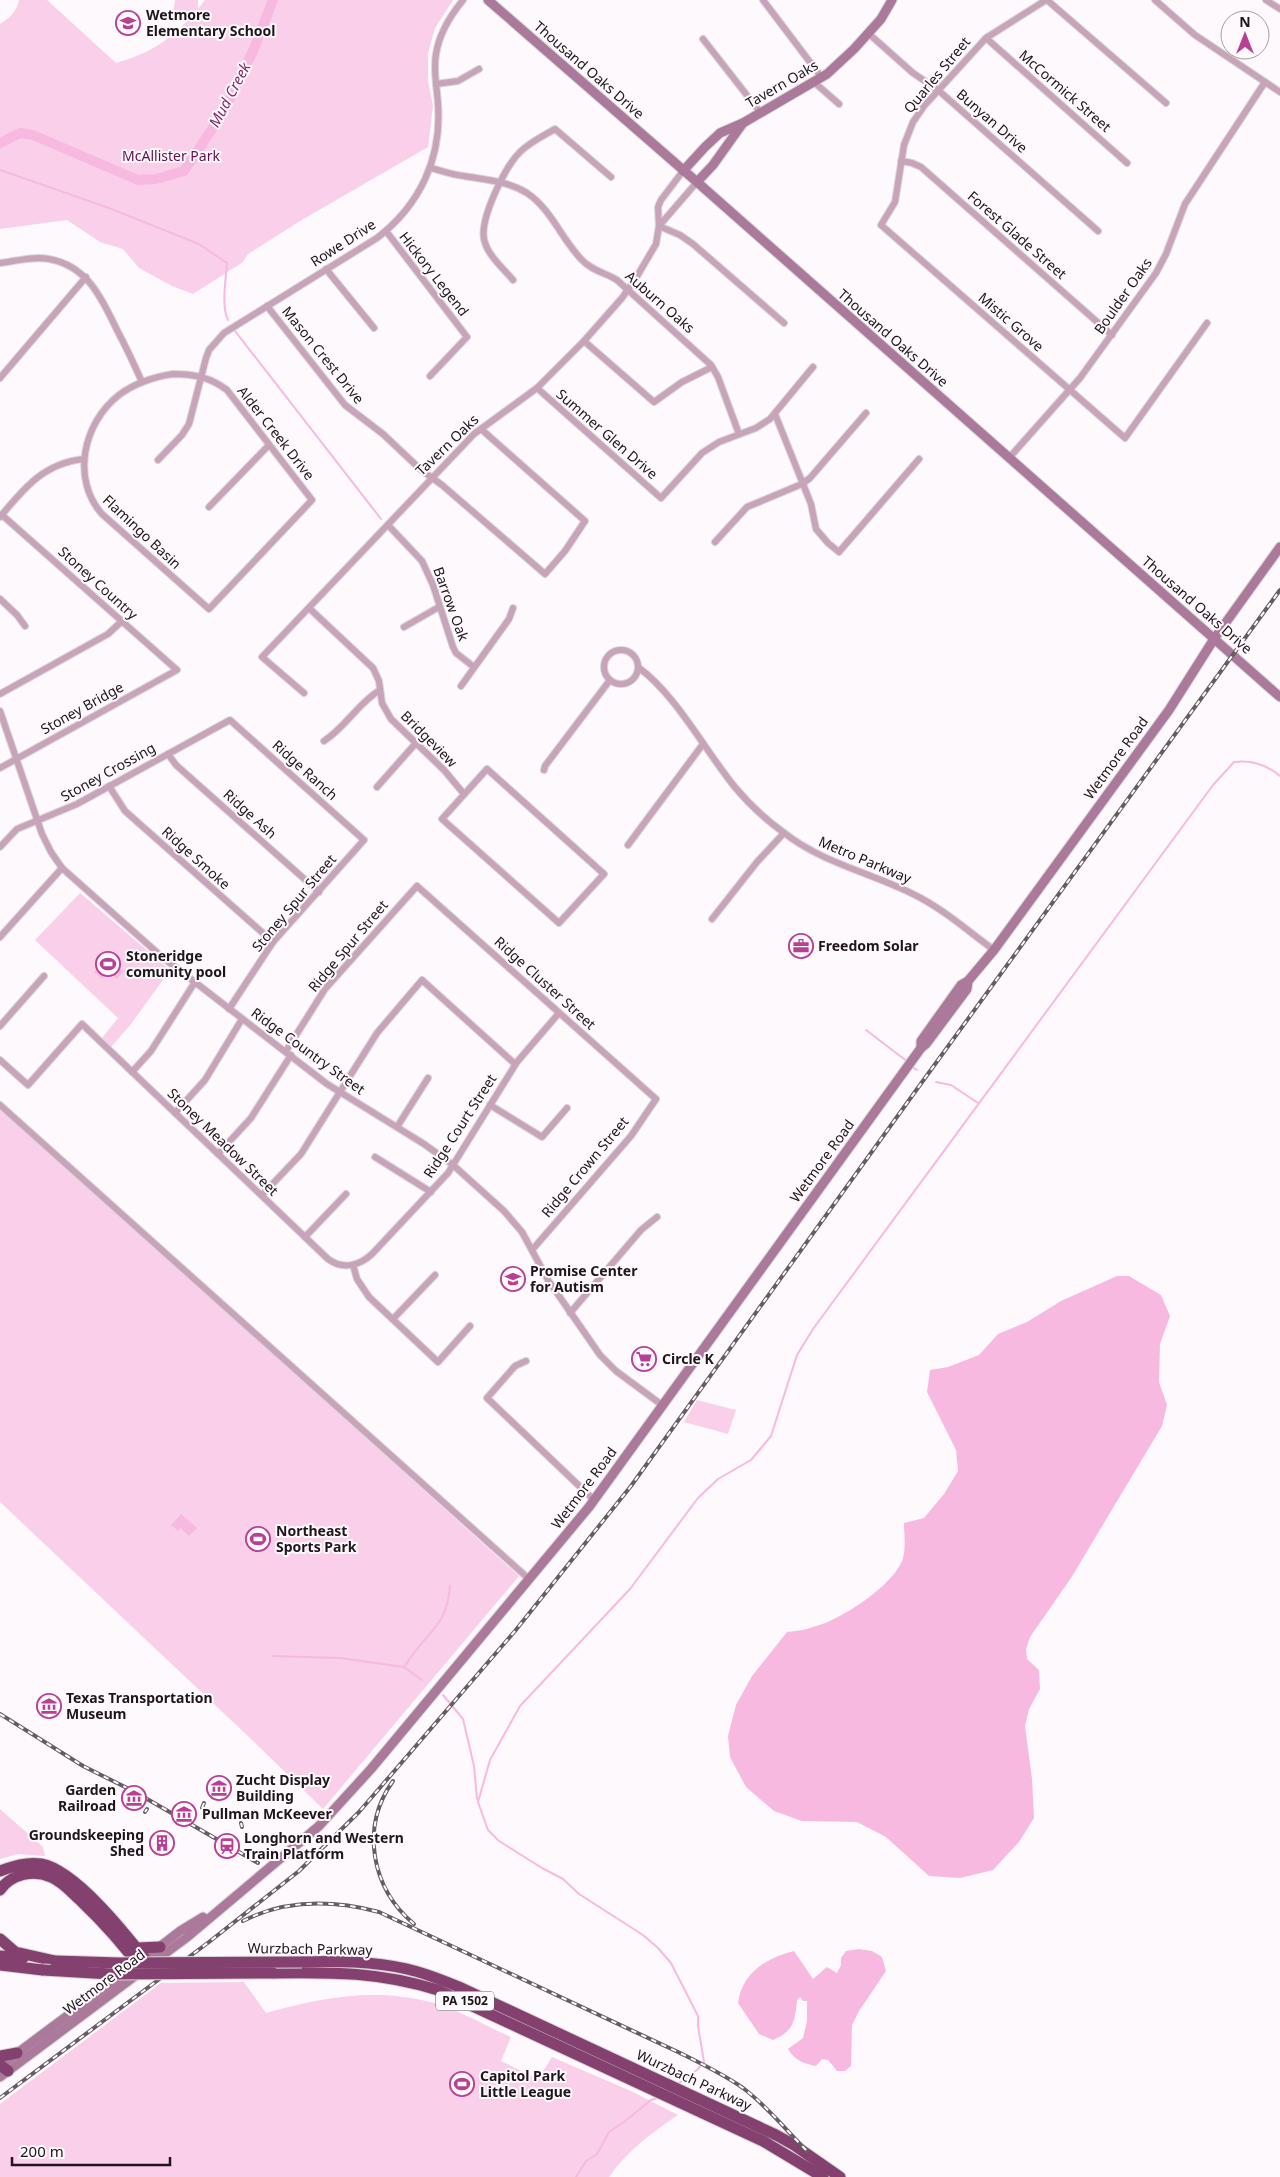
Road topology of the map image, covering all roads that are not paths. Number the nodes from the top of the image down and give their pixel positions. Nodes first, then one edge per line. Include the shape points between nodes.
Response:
1 (463, 0) edge
2 (488, 0) edge
3 (763, 0) edge
4 (892, 0) edge
5 (1046, 0) edge
6 (1155, 0) edge
7 (1266, 0) edge
8 (1280, 9) edge
9 (868, 33) junction
10 (986, 38) junction
11 (703, 40) dead end
12 (479, 70) dead end
13 (819, 80) junction
14 (1265, 82) junction
15 (436, 84) junction
16 (938, 90) junction
17 (1280, 92) edge
18 (1166, 103) dead end
19 (839, 104) dead end
20 (760, 112) junction
21 (743, 123) junction
22 (901, 161) junction
23 (1127, 162) dead end
24 (431, 168) junction
25 (684, 171) junction
26 (612, 177) dead end
27 (502, 182) junction
28 (697, 182) junction
29 (881, 225) joint
30 (660, 226) junction
31 (386, 231) junction
32 (1098, 231) dead end
33 (0, 263) edge
34 (326, 269) junction
35 (86, 277) junction
36 (512, 280) dead end
37 (628, 290) junction
38 (267, 306) junction
39 (784, 323) dead end
40 (1207, 323) dead end
41 (374, 328) dead end
42 (1112, 335) junction
43 (584, 340) junction
44 (712, 367) junction
45 (813, 367) dead end
46 (430, 376) dead end
47 (200, 377) junction
48 (0, 378) edge
49 (142, 382) junction
50 (537, 388) junction
51 (1070, 390) junction
52 (866, 413) dead end
53 (775, 414) junction
54 (481, 429) junction
55 (739, 434) junction
56 (269, 445) junction
57 (1009, 458) junction
58 (84, 459) junction
59 (919, 459) dead end
60 (158, 460) dead end
61 (432, 478) junction
62 (802, 484) junction
63 (209, 507) dead end
64 (1, 516) edge
65 (388, 525) junction
66 (715, 542) dead end
67 (1280, 547) edge
68 (0, 599) edge
69 (439, 607) junction
70 (309, 608) junction
71 (513, 608) dead end
72 (209, 609) joint
73 (122, 621) junction
74 (25, 626) dead end
75 (404, 627) dead end
76 (1214, 638) junction
77 (474, 667) junction
78 (638, 668) junction
79 (176, 670) joint
80 (610, 680) junction
81 (461, 686) dead end
82 (380, 690) junction
83 (304, 693) dead end
84 (0, 694) edge
85 (1280, 696) edge
86 (0, 711) edge
87 (230, 720) joint
88 (324, 741) dead end
89 (416, 743) junction
90 (703, 744) junction
91 (168, 754) junction
92 (16, 759) junction
93 (0, 768) edge
94 (544, 770) dead end
95 (109, 786) junction
96 (377, 787) dead end
97 (464, 794) junction
98 (38, 820) junction
99 (784, 833) junction
100 (364, 840) joint
101 (628, 845) dead end
102 (0, 847) edge
103 (62, 868) junction
104 (417, 886) joint
105 (318, 892) junction
106 (712, 919) dead end
107 (0, 937) edge
108 (273, 942) junction
109 (994, 950) junction
110 (44, 976) dead end
111 (195, 982) junction
112 (229, 1009) junction
113 (559, 1013) junction
114 (242, 1019) junction
115 (0, 1026) edge
116 (288, 1053) junction
117 (0, 1060) edge
118 (515, 1064) junction
119 (132, 1072) junction
120 (428, 1078) dead end
121 (340, 1092) junction
122 (656, 1099) joint
123 (0, 1105) edge
124 (490, 1105) junction
125 (567, 1108) dead end
126 (175, 1113) junction
127 (397, 1127) junction
128 (218, 1154) junction
129 (375, 1157) dead end
130 (453, 1165) junction
131 (430, 1192) junction
132 (346, 1194) dead end
133 (262, 1195) junction
134 (657, 1217) dead end
135 (305, 1236) junction
136 (532, 1250) junction
137 (353, 1265) junction
138 (435, 1275) dead end
139 (570, 1313) junction
140 (393, 1319) junction
141 (470, 1326) dead end
142 (526, 1361) dead end
143 (662, 1405) junction
144 (594, 1500) junction
145 (529, 1579) junction
146 (0, 1871) edge
147 (0, 1890) edge
148 (222, 1905) junction
149 (0, 1939) edge
150 (124, 1945) junction
151 (160, 1947) junction
152 (138, 1948) junction
153 (0, 1956) edge
154 (55, 1961) junction
155 (144, 1964) junction
156 (3, 1966) edge
157 (121, 1976) junction
158 (17, 2053) junction
159 (0, 2056) edge
160 (2, 2069) edge
161 (646, 2080) junction
162 (823, 2177) edge
163 (840, 2177) edge

1 - 15 street, Rowe Drive via 438,44 434,66
2 - 25 main road, Thousand Oaks Drive
3 - 13 street
4 - 9 main road, Tavern Oaks
5 - 10 street, Quarles Street
5 - 18 street
6 - 14 street via 1195,35
7 - 8 street
9 - 13 main road, Tavern Oaks
9 - 16 street, Bunyan Drive via 913,74
10 - 16 street, Quarles Street
10 - 23 street, McCormick Street
11 - 20 street
12 - 15 street via 458,81
13 - 19 street
13 - 20 main road, Tavern Oaks
14 - 17 street
14 - 42 street, Boulder Oaks via 1189,196 1161,264
15 - 24 street, Rowe Drive via 439,124
16 - 22 street, Quarles Street via 913,122
16 - 32 street, Bunyan Drive
20 - 21 main road, Tavern Oaks
21 - 25 main road, Tavern Oaks via 720,133
21 - 28 main road, Tavern Oaks
22 - 29 street, Quarles Street via 895,202
22 - 42 street, Forest Glade Street via 921,167
24 - 27 street, Auburn Oaks
24 - 31 street, Rowe Drive via 411,205
25 - 28 main road, Thousand Oaks Drive
25 - 30 street, Tavern Oaks via 661,200 658,207
26 - 27 street via 555,129 521,152
27 - 36 street via 485,220 484,240
27 - 37 street, Auburn Oaks via 520,189 538,202 581,259
28 - 30 street, Tavern Oaks
28 - 57 main road, Thousand Oaks Drive
29 - 51 street, Mistic Grove
30 - 37 street, Tavern Oaks via 656,244
30 - 39 street via 693,244
31 - 34 street, Rowe Drive
31 - 46 street, Hickory Legend via 467,337
33 - 35 street via 50,259
34 - 38 street, Rowe Drive
34 - 41 street
35 - 48 street
35 - 49 street via 99,294
37 - 43 street, Tavern Oaks
37 - 44 street, Auburn Oaks
38 - 47 street, Rowe Drive via 236,324 216,341 209,350
38 - 61 street, Mason Crest Drive via 345,405
40 - 51 street, Mistic Grove via 1125,438
42 - 51 street, Boulder Oaks
43 - 44 street via 654,402 682,382
43 - 50 street, Tavern Oaks
44 - 55 street, Auburn Oaks
45 - 53 street
47 - 49 street, Alder Creek Drive via 172,374
47 - 56 street, Alder Creek Drive via 214,381 226,390
47 - 60 street, Rowe Drive via 189,424
49 - 58 street, Alder Creek Drive via 119,395 102,413 89,438
50 - 54 street, Tavern Oaks
50 - 55 street, Summer Glen Drive via 661,498 702,453
51 - 57 street, Boulder Oaks
52 - 62 street via 818,470
53 - 55 street via 760,426
53 - 62 street
54 - 61 street, Tavern Oaks
54 - 61 street, Mason Crest Drive via 585,520 565,551 544,574
56 - 63 street
56 - 72 street, Alder Creek Drive via 312,500
57 - 76 main road, Thousand Oaks Drive
58 - 64 street via 62,463 35,477
58 - 72 street, Flamingo Basin via 86,486 94,505
59 - 62 street via 840,552 816,529
61 - 65 street, Tavern Oaks
62 - 66 street via 747,507
64 - 73 street, Stoney Country
65 - 69 street, Barrow Oak via 422,561
65 - 70 street, Tavern Oaks
67 - 76 main road, Wetmore Road
68 - 74 street
69 - 75 street
69 - 77 street, Barrow Oak via 456,654
70 - 82 street, Bridgeview via 374,668
70 - 83 street, Tavern Oaks via 262,656
71 - 77 street
73 - 79 street, Stoney Country
73 - 84 street via 108,634
76 - 85 main road, Thousand Oaks Drive
76 - 109 main road, Wetmore Road via 1168,710
77 - 81 street
78 - 80 street via 634,678 625,684
78 - 80 street via 636,658 629,651 614,650 604,661 604,671
78 - 90 street, Metro Parkway via 682,714
79 - 92 street, Stoney Bridge
80 - 94 street
82 - 88 street via 364,700
82 - 89 street, Bridgeview via 382,704 390,720
86 - 92 street, Ridge Country Street
87 - 91 street, Stoney Crossing
87 - 100 street, Ridge Ranch
89 - 96 street
89 - 97 street, Bridgeview
90 - 99 street, Metro Parkway via 739,792
90 - 101 street
91 - 95 street, Stoney Crossing
91 - 105 street, Ridge Ash via 176,765
92 - 93 street, Stoney Bridge
92 - 98 street, Ridge Country Street
95 - 98 street, Stoney Crossing
95 - 108 street, Ridge Smoke via 125,811
97 - 97 street via 442,819 559,923 604,874 487,770
98 - 102 street, Stoney Crossing via 17,829
98 - 103 street, Ridge Country Street via 48,847
99 - 106 street
99 - 109 street, Metro Parkway via 831,861 923,899
100 - 105 street, Stoney Spur Street
103 - 107 street
103 - 111 street, Ridge Country Street
104 - 113 street, Ridge Cluster Street
104 - 116 street, Ridge Spur Street via 325,989
105 - 108 street, Stoney Spur Street
108 - 112 street, Stoney Spur Street
109 - 143 main road, Wetmore Road via 968,981 967,989
110 - 115 street
111 - 112 street, Ridge Country Street
111 - 119 street via 151,1050
112 - 114 street, Ridge Country Street
113 - 118 street, Ridge Court Street
113 - 122 street, Ridge Cluster Street
114 - 116 street, Ridge Country Street
114 - 126 street via 205,1080
116 - 121 street, Ridge Country Street
116 - 128 street, Ridge Spur Street via 251,1118
117 - 119 street, Stoney Meadow Street via 28,1085 82,1024
118 - 121 street via 422,980 382,1026
118 - 124 street, Ridge Court Street
119 - 126 street, Stoney Meadow Street
120 - 127 street
121 - 127 street, Ridge Country Street
121 - 133 street via 301,1154
122 - 136 street, Ridge Crown Street via 631,1136
123 - 145 street
124 - 125 street via 542,1137
124 - 130 street, Ridge Court Street
126 - 128 street, Stoney Meadow Street
127 - 130 street, Ridge Country Street
128 - 133 street, Stoney Meadow Street
129 - 131 street
130 - 131 street, Ridge Court Street
130 - 136 street, Ridge Country Street via 504,1211
131 - 137 street, Ridge Court Street via 366,1260
132 - 135 street
133 - 135 street, Stoney Meadow Street
134 - 139 street
135 - 137 street, Stoney Meadow Street via 330,1261 342,1266
136 - 139 street, Ridge Country Street
137 - 140 street via 362,1288
138 - 140 street
139 - 143 street, Ridge Country Street via 608,1364
140 - 141 street via 438,1362
142 - 144 street via 515,1366 487,1398
143 - 144 main road, Wetmore Road
144 - 145 main road, Wetmore Road
145 - 148 main road, Wetmore Road via 320,1826
146 - 152 highway via 30,1863 57,1870 97,1904
147 - 150 highway via 16,1876 24,1874 40,1873 54,1878
148 - 151 main road, Wetmore Road
148 - 155 main road, Wetmore Road via 186,1938
149 - 154 highway via 15,1952
150 - 155 highway
150 - 157 highway via 126,1965
151 - 152 highway
151 - 155 main road, Wetmore Road
152 - 155 highway
153 - 154 highway, Wurzbach Parkway / PA 1502
154 - 161 highway, Wurzbach Parkway / PA 1502, bridge via 368,1963 408,1970 459,1987
155 - 157 main road, Wetmore Road
155 - 160 main road, Wetmore Road
156 - 161 highway, Wurzbach Parkway / PA 1502, bridge via 111,1974 344,1972 400,1980 459,1999
157 - 158 main road, Wetmore Road
158 - 159 highway
158 - 160 main road, Wetmore Road
161 - 162 highway, Wurzbach Parkway / PA 1502
161 - 163 highway, Wurzbach Parkway / PA 1502 via 785,2140

